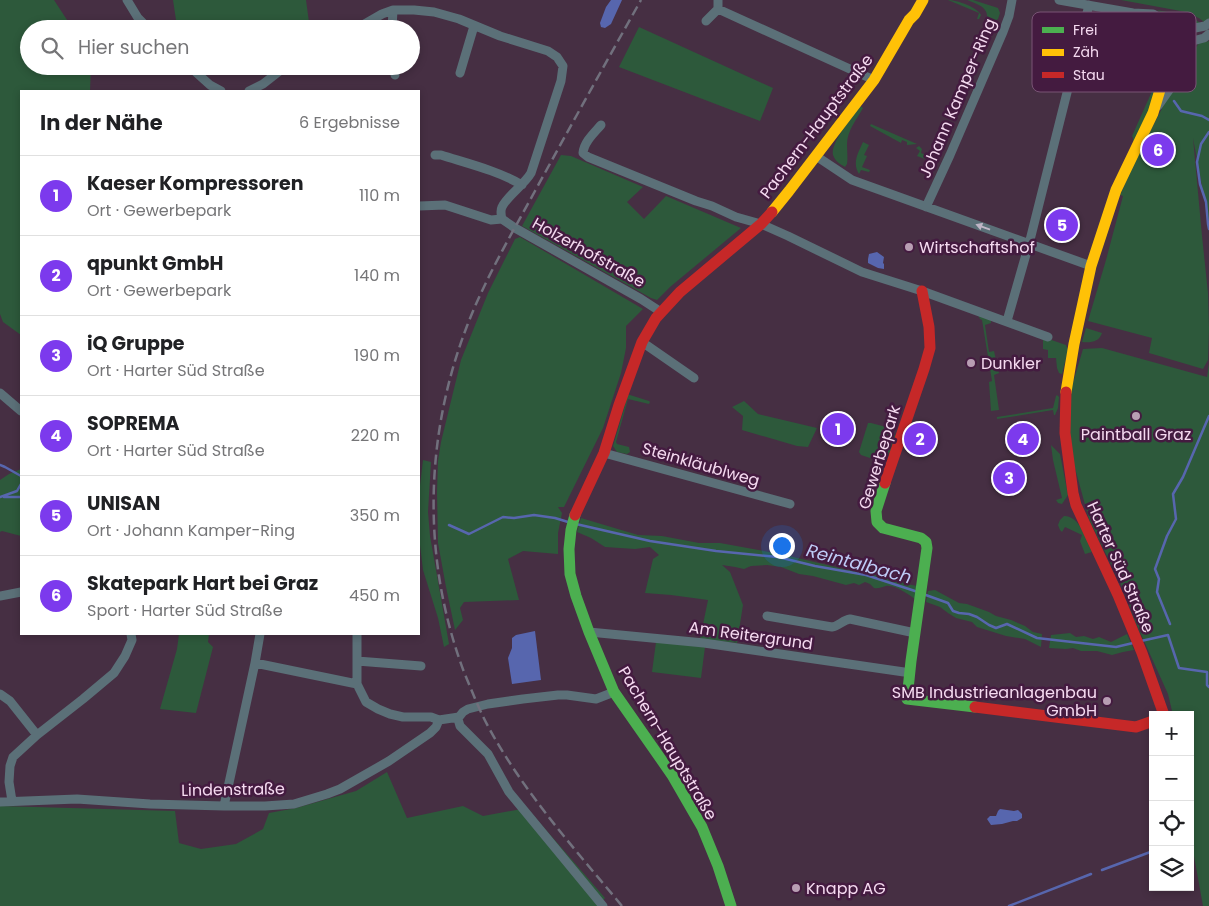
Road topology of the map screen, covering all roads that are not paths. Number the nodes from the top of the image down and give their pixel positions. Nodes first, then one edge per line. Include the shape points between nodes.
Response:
1 (127, 0) edge
2 (916, 0) edge
3 (923, 0) edge
4 (1012, 0) edge
5 (1059, 0) edge
6 (718, 4) edge
7 (1089, 5) junction
8 (393, 10) junction
9 (1087, 12) edge
10 (1128, 12) edge
11 (140, 20) edge
12 (372, 20) edge
13 (392, 20) edge
14 (909, 20) junction
15 (706, 21) dead end
16 (1209, 23) edge
17 (474, 26) junction
18 (1196, 28) edge
19 (1209, 34) edge
20 (1196, 40) edge
21 (460, 73) dead end
22 (199, 75) edge
23 (275, 75) edge
24 (874, 80) junction
25 (220, 90) edge
26 (251, 90) edge
27 (1067, 92) edge
28 (1159, 92) edge
29 (1168, 92) edge
30 (1153, 113) junction
31 (601, 125) dead end
32 (435, 155) dead end
33 (816, 156) junction
34 (522, 185) junction
35 (420, 206) edge
36 (926, 207) junction
37 (502, 219) junction
38 (761, 224) junction
39 (1029, 244) junction
40 (1092, 266) junction
41 (922, 291) junction
42 (661, 312) junction
43 (1007, 321) junction
44 (1048, 337) dead end
45 (642, 342) junction
46 (694, 378) dead end
47 (0, 393) edge
48 (20, 409) edge
49 (604, 453) junction
50 (790, 504) dead end
51 (20, 592) edge
52 (0, 596) edge
53 (767, 616) dead end
54 (589, 632) junction
55 (915, 633) junction
56 (131, 635) edge
57 (260, 635) edge
58 (357, 635) edge
59 (357, 661) junction
60 (255, 663) junction
61 (421, 666) dead end
62 (909, 672) junction
63 (357, 684) junction
64 (614, 692) junction
65 (0, 694) edge
66 (1163, 711) edge
67 (459, 717) junction
68 (439, 720) junction
69 (1149, 722) edge
70 (37, 735) junction
71 (12, 801) junction
72 (0, 802) edge
73 (224, 806) junction
74 (604, 906) edge
75 (731, 906) edge

1 - 11 street
2 - 14 street, Pachern-Hauptstraße
3 - 14 street, Pachern-Hauptstraße
4 - 36 street, Johann Kamper-Ring via 1009,16
5 - 7 street
6 - 15 street
6 - 24 street
7 - 9 street
7 - 10 street
8 - 12 street
8 - 13 street
8 - 17 street via 434,12
14 - 24 street, Pachern-Hauptstraße
16 - 18 street
17 - 21 street
17 - 34 street via 548,51 563,66 533,166
19 - 20 street
22 - 25 street
23 - 26 street
24 - 33 street, Pachern-Hauptstraße
27 - 39 street
28 - 30 street, Harter Süd Straße
29 - 30 street, Harter Süd Straße
30 - 40 street, Harter Süd Straße via 1116,190
31 - 38 street via 583,148 588,157 736,217
32 - 34 street via 498,174
33 - 36 street via 852,180
33 - 38 street, Pachern-Hauptstraße
34 - 37 street via 505,202
35 - 37 street, Holzerhofstraße via 445,205 491,220
39 -> 36 street
37 - 42 street, Holzerhofstraße
38 - 41 street via 862,272
38 - 42 street, Pachern-Hauptstraße
39 - 40 street
39 - 43 street
40 - 66 street, Harter Süd Straße via 1067,386 1065,433 1072,493 1118,595
41 - 43 street
41 - 55 street, Gewerbepark via 930,348 876,511 877,522 883,528 926,542
42 - 45 street, Pachern-Hauptstraße
43 - 44 street
45 - 46 street
45 - 49 street, Pachern-Hauptstraße
47 - 48 street
49 - 50 street, Steinkläublweg
49 - 54 street, Pachern-Hauptstraße via 576,512 569,549 570,574
51 - 52 street
53 - 55 street via 832,627 850,619
54 - 62 street, Am Reitergrund via 704,643
54 - 64 street, Pachern-Hauptstraße
55 - 62 street, Gewerbepark
56 - 70 street via 125,656 114,673
57 - 60 street
58 - 59 street
59 - 61 street
59 - 63 street
60 - 63 street
60 - 73 street
62 - 69 street, Gewerbepark via 907,699 1136,727
63 - 68 street via 366,702 384,712
64 - 67 street via 596,699 567,695 523,698 468,709
64 - 75 street, Pachern-Hauptstraße via 684,794 702,828
65 - 70 street via 10,701
67 - 68 street
67 - 74 street via 460,726 488,754 510,792
68 - 73 street, Lindenstraße via 430,733 404,752 327,794 294,804
70 - 71 street via 13,757 10,766
71 - 72 street, Lindenstraße
71 - 73 street, Lindenstraße via 77,799

